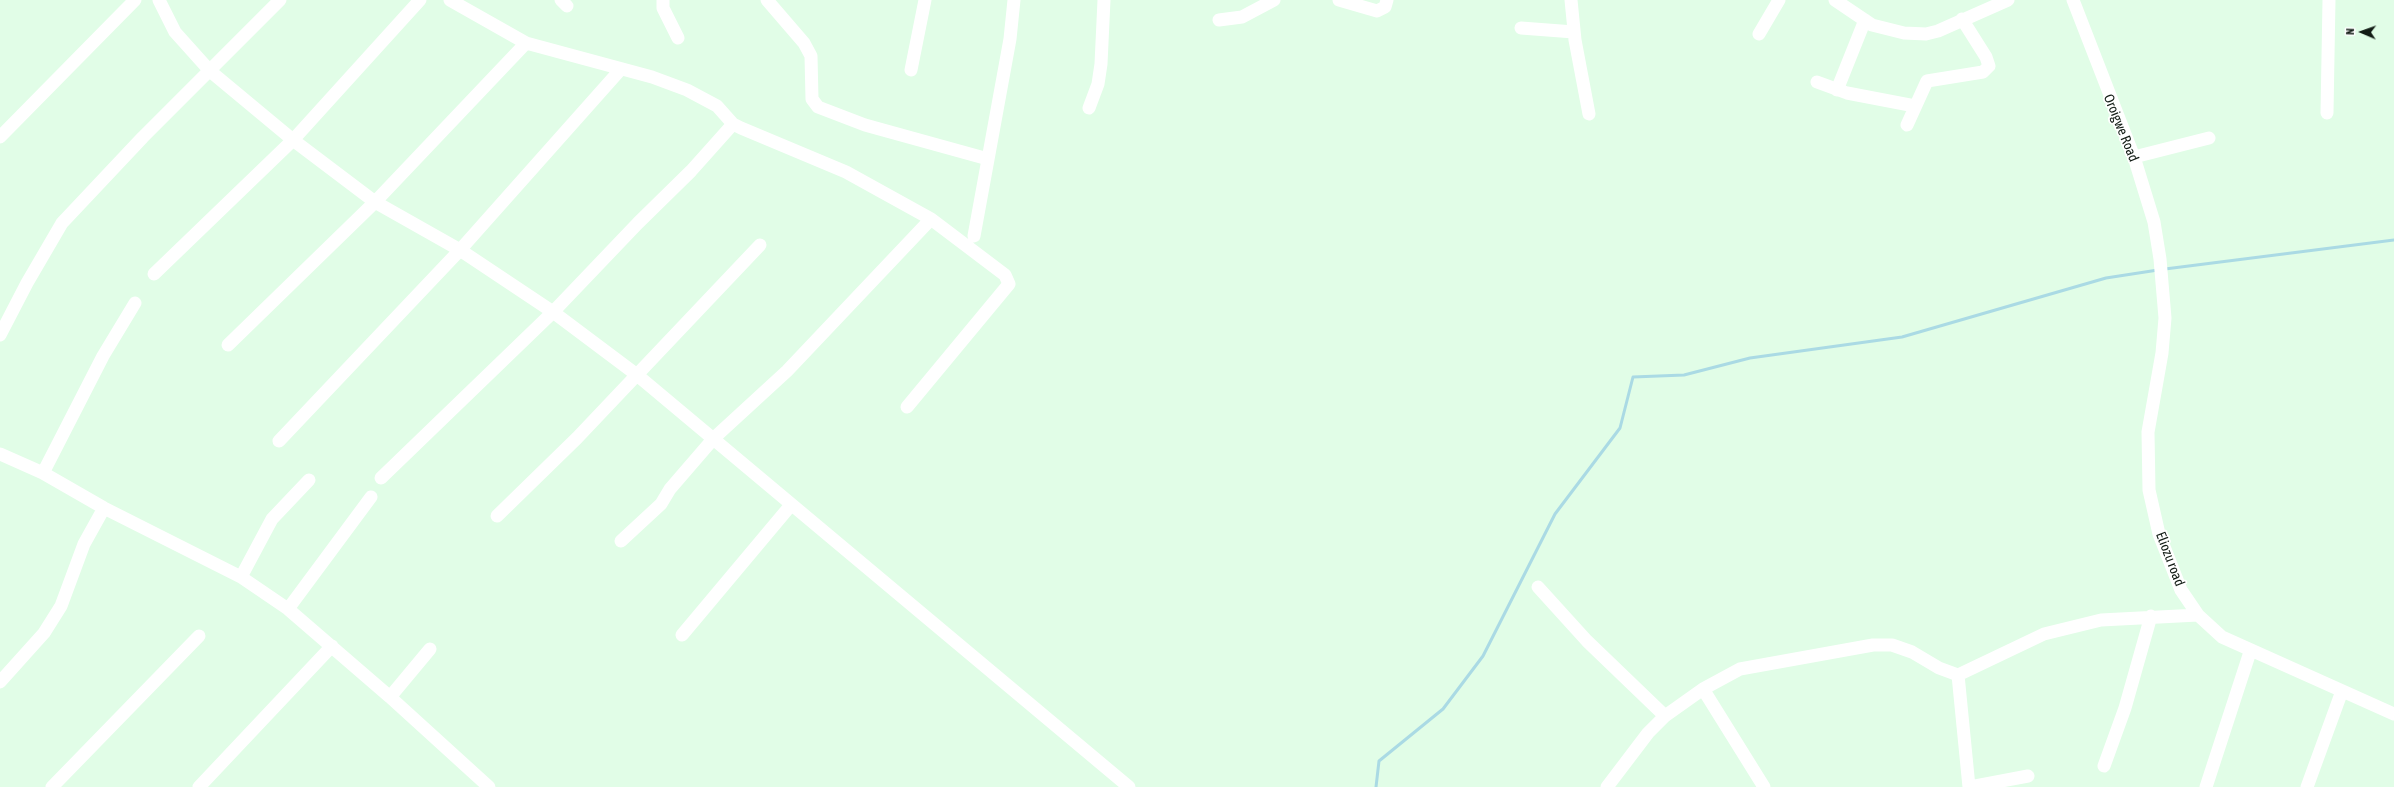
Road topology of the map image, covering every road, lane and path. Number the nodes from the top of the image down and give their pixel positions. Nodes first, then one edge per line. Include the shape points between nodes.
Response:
1 (135, 0) edge
2 (159, 0) edge
3 (280, 0) edge
4 (420, 0) edge
5 (450, 0) edge
6 (662, 0) edge
7 (767, 0) edge
8 (925, 0) edge
9 (1014, 0) edge
10 (1104, 0) edge
11 (1274, 0) edge
12 (1339, 0) edge
13 (1387, 0) edge
14 (1571, 0) edge
15 (1779, 0) edge
16 (1835, 0) edge
17 (2008, 0) edge
18 (2073, 0) edge
19 (2329, 0) edge
20 (1962, 19) junction
21 (1219, 20) dead end
22 (1865, 20) junction
23 (1521, 28) dead end
24 (1574, 32) junction
25 (1759, 34) dead end
26 (678, 38) dead end
27 (526, 42) junction
28 (621, 69) junction
29 (910, 70) dead end
30 (210, 71) junction
31 (1817, 82) dead end
32 (1837, 90) junction
33 (1915, 106) junction
34 (1089, 108) dead end
35 (2327, 113) dead end
36 (1589, 114) dead end
37 (733, 124) junction
38 (1907, 124) dead end
39 (0, 137) edge
40 (2209, 138) dead end
41 (293, 140) junction
42 (2134, 157) junction
43 (988, 159) junction
44 (374, 202) junction
45 (930, 219) junction
46 (974, 236) dead end
47 (760, 245) dead end
48 (460, 250) junction
49 (154, 274) dead end
50 (2162, 278) joint
51 (136, 303) dead end
52 (553, 312) junction
53 (0, 335) edge
54 (228, 345) dead end
55 (637, 375) junction
56 (907, 407) dead end
57 (714, 438) junction
58 (279, 441) dead end
59 (0, 454) edge
60 (43, 473) junction
61 (381, 478) dead end
62 (309, 480) dead end
63 (371, 497) dead end
64 (791, 505) junction
65 (104, 508) junction
66 (496, 516) dead end
67 (621, 541) dead end
68 (241, 577) junction
69 (1538, 587) dead end
70 (288, 609) junction
71 (2198, 615) junction
72 (2151, 616) junction
73 (682, 635) dead end
74 (199, 636) dead end
75 (332, 646) junction
76 (430, 649) dead end
77 (2250, 652) junction
78 (1958, 675) junction
79 (0, 682) edge
80 (1703, 689) junction
81 (2342, 691) junction
82 (390, 697) junction
83 (2394, 714) edge
84 (1665, 716) junction
85 (2104, 766) dead end
86 (2028, 776) dead end
87 (1994, 785) edge
88 (52, 787) edge
89 (199, 787) edge
90 (490, 787) edge
91 (1129, 787) edge
92 (1607, 787) edge
93 (1764, 787) edge
94 (1969, 787) edge
95 (2206, 787) edge
96 (2307, 787) edge

1 - 39 street
2 - 30 street via 175,32
3 - 30 street
4 - 41 street
5 - 27 street
6 - 26 street via 663,8
7 - 43 street via 804,43 811,56 812,99 818,107 865,125
8 - 29 street
9 - 43 street via 1010,40
10 - 34 street via 1101,64 1098,84
11 - 21 street via 1242,17
12 - 13 street via 1377,11 1385,7
14 - 24 street
15 - 25 street
16 - 22 street
17 - 20 street
18 - 42 street, Oroigwe Road
19 - 35 street
20 - 22 street via 1926,34 1904,33
20 - 33 street via 1989,66 1983,72 1927,81
22 - 32 street
23 - 24 street
24 - 36 street
27 - 28 street
27 - 44 street
28 - 37 street via 687,90 717,106
28 - 48 street
30 - 41 street
30 - 53 street via 62,223
31 - 32 street
32 - 33 street
33 - 38 street
37 - 45 street via 846,172
37 - 52 street via 691,171 638,222
40 - 42 street
41 - 44 street
41 - 49 street
42 - 50 street, Oroigwe Road via 2154,222
43 - 46 street
44 - 48 street
44 - 54 street
45 - 56 street via 1006,275 1009,284
45 - 57 street via 787,371
47 - 55 street
48 - 52 street
48 - 58 street
50 - 71 street, Eliozu road via 2165,318 2162,353 2148,432 2149,490 2169,563
51 - 60 street via 103,356
52 - 55 street
52 - 61 street
55 - 57 street
55 - 66 street via 537,478
57 - 64 street
57 - 67 street via 670,489 661,504
59 - 60 street
60 - 65 street
62 - 68 street via 272,519
63 - 70 street
64 - 73 street
64 - 91 street
65 - 68 street
65 - 79 street via 84,544 56,612 44,633
68 - 70 street
69 - 84 street via 1587,642
70 - 75 street
71 - 72 street
71 - 77 street, Eliozu road via 2222,637
72 - 78 street via 2101,620 2044,634
72 - 85 street via 2126,708
74 - 88 street
75 - 82 street
75 - 89 street
76 - 82 street
77 - 81 street, Eliozu road
77 - 95 street
78 - 80 street via 1939,668 1912,652 1892,646 1873,645 1740,669
78 - 94 street
80 - 84 street
80 - 93 street
81 - 83 street, Eliozu road
81 - 96 street
82 - 90 street
84 - 92 street via 1648,733
86 - 87 street
87 - 94 street

